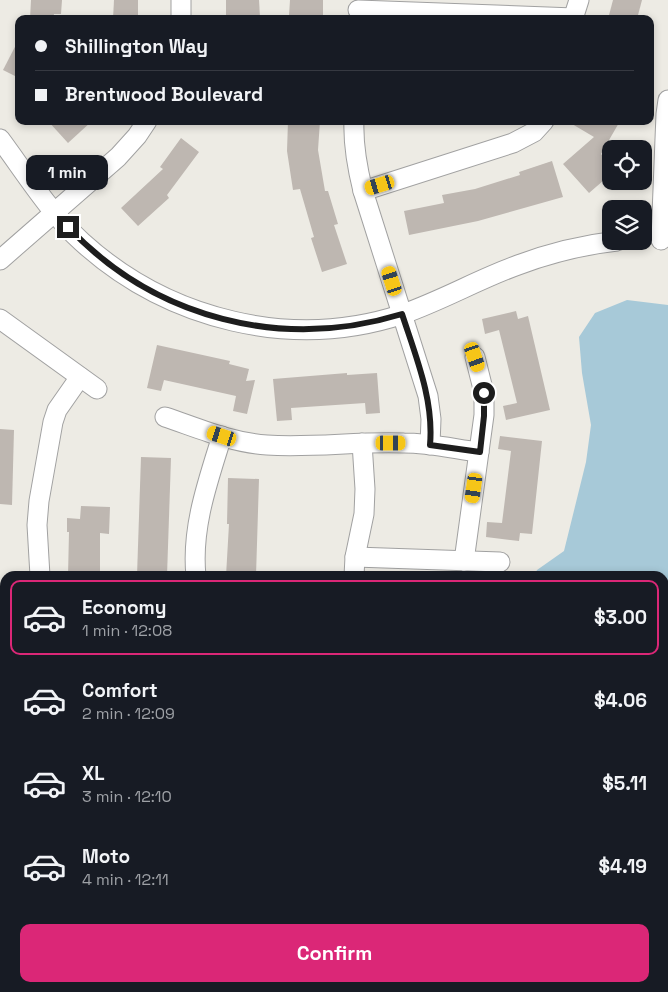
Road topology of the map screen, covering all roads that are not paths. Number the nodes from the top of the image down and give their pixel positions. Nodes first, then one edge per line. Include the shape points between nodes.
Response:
1 (181, 0) edge
2 (358, 10) edge
3 (575, 12) edge
4 (181, 15) edge
5 (668, 100) edge
6 (144, 125) edge
7 (354, 125) edge
8 (540, 125) edge
9 (0, 138) edge
10 (362, 191) junction
11 (54, 213) junction
12 (658, 240) edge
13 (602, 243) edge
14 (0, 260) edge
15 (402, 314) junction
16 (0, 320) edge
17 (475, 357) dead end
18 (80, 377) junction
19 (97, 388) dead end
20 (165, 417) dead end
21 (222, 436) junction
22 (362, 443) junction
23 (430, 445) junction
24 (480, 452) junction
25 (355, 557) junction
26 (464, 561) junction
27 (500, 562) dead end
28 (40, 571) edge
29 (196, 571) edge
30 (354, 571) edge

1 - 4 street
2 - 3 street
5 - 12 street
6 - 11 street via 118,157
7 - 10 street via 356,164
8 - 10 street via 513,143
9 - 11 street
10 - 15 street
11 - 14 street
11 - 15 street via 81,241 120,272 180,305 217,318 256,326 322,329 348,327
13 - 15 street via 524,262
15 - 23 street via 428,396
16 - 18 street
17 - 24 street via 484,393
18 - 19 street
18 - 28 street via 57,410 53,422 39,501
20 - 21 street
21 - 22 street via 267,445
21 - 29 street via 200,510
22 - 23 street
22 - 25 street via 364,514
23 - 24 street
24 - 26 street
25 - 26 street
25 - 30 street
26 - 27 street

